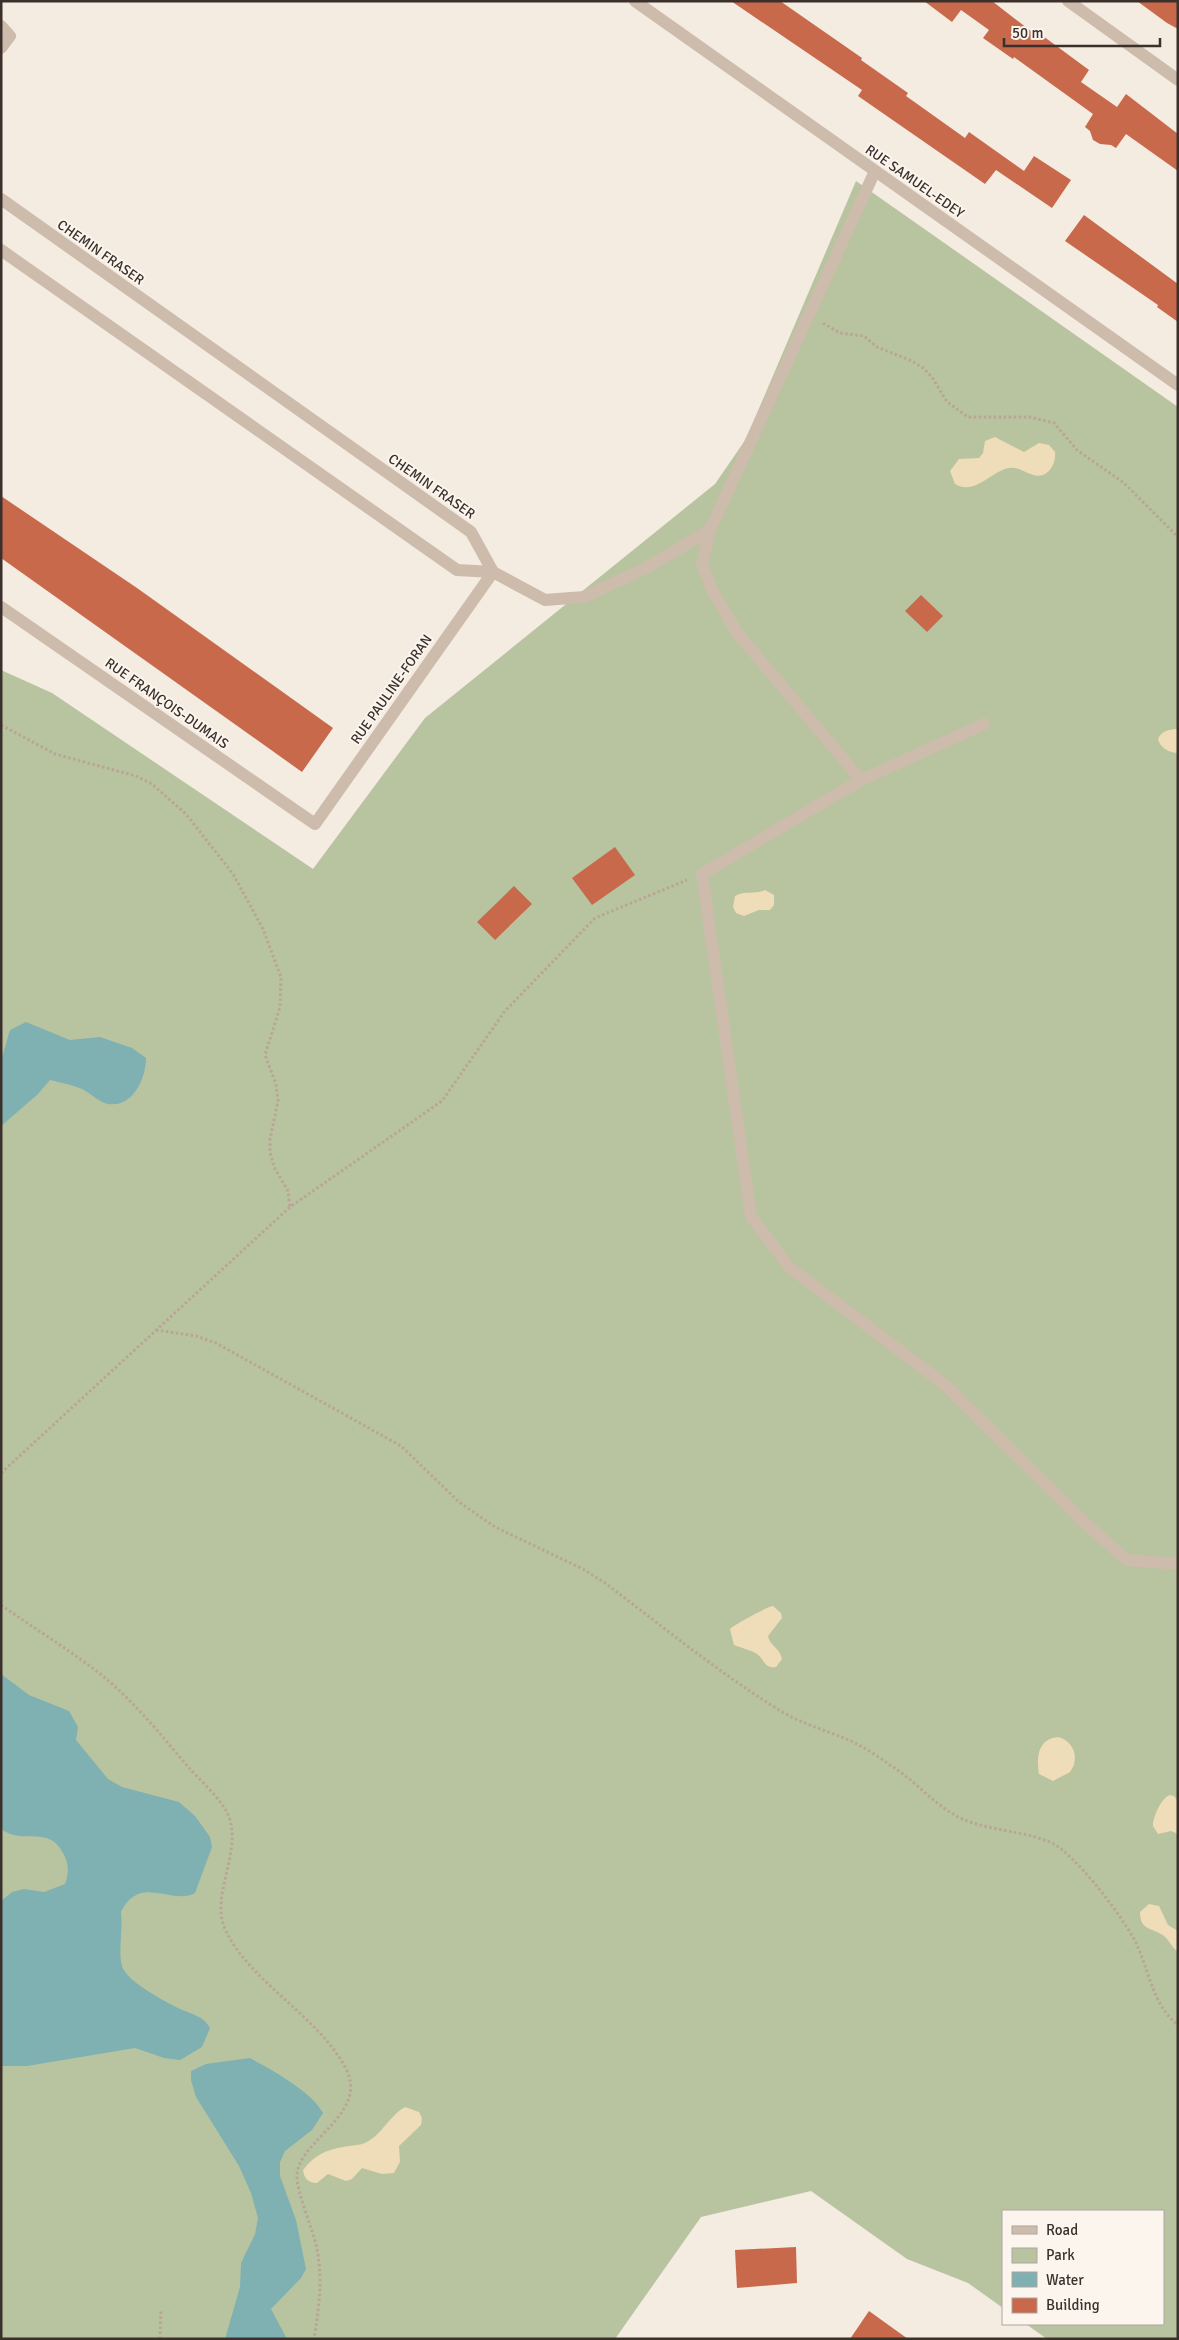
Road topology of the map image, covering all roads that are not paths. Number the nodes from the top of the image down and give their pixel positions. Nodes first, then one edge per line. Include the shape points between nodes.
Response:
1 (635, 1) edge
2 (1068, 1) edge
3 (1, 26) edge
4 (1, 48) edge
5 (1178, 80) edge
6 (875, 171) junction
7 (1, 199) edge
8 (1, 250) edge
9 (1178, 385) edge
10 (710, 530) junction
11 (493, 572) junction
12 (1, 607) edge
13 (984, 724) dead end
14 (861, 780) junction
15 (315, 824) joint
16 (1178, 1564) edge

1 - 6 street, RUE SAMUEL-EDEY
2 - 5 street
3 - 4 street via 10,36
6 - 9 street, RUE SAMUEL-EDEY
6 - 10 street
7 - 11 street, CHEMIN FRASER via 471,532
8 - 11 street via 457,570
10 - 11 street via 646,568 584,597 545,600
10 - 14 street via 702,564 713,592 738,634
11 - 15 street, RUE PAULINE-FORAN
12 - 15 street, RUE FRANÇOIS-DUMAIS
13 - 14 street
14 - 16 street via 702,874 751,1216 790,1267 944,1384 1127,1560

